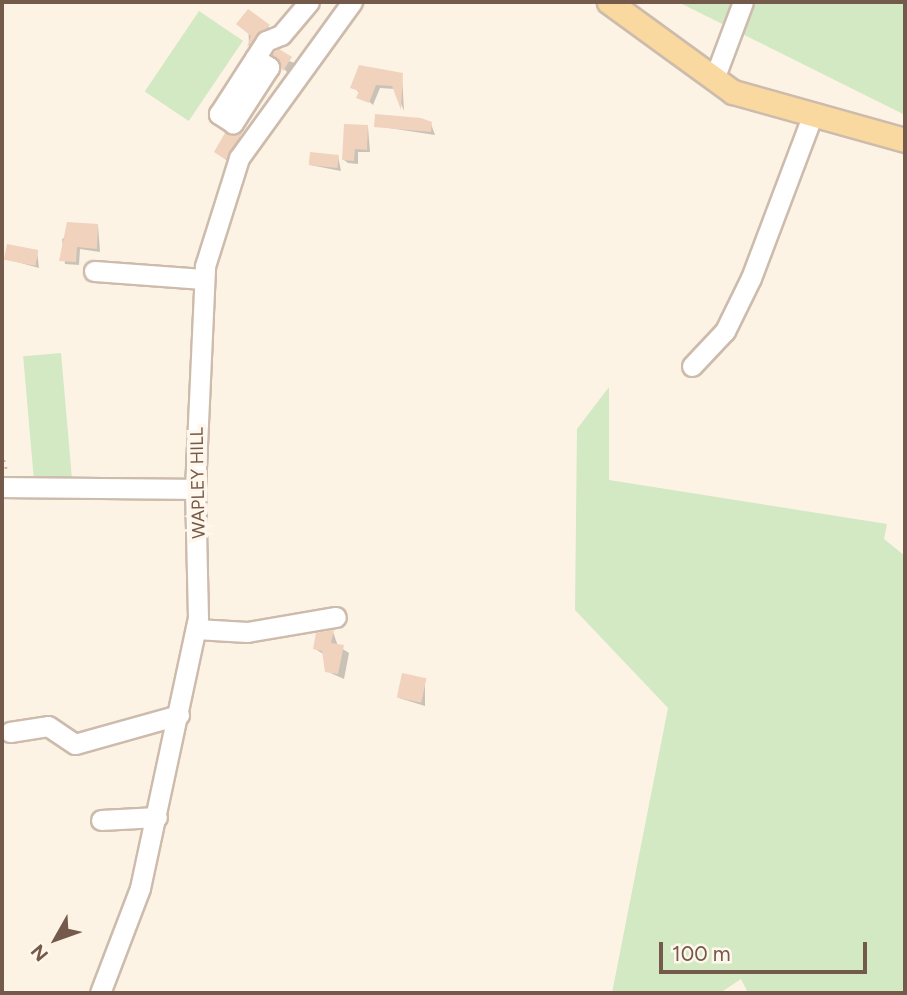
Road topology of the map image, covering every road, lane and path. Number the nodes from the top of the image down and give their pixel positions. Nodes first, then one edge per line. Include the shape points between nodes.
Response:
1 (309, 2) edge
2 (352, 2) edge
3 (609, 2) edge
4 (743, 2) edge
5 (255, 58) dead end
6 (714, 79) junction
7 (813, 114) junction
8 (905, 140) edge
9 (94, 271) dead end
10 (204, 278) junction
11 (692, 366) dead end
12 (2, 487) edge
13 (195, 489) junction
14 (336, 617) dead end
15 (196, 629) junction
16 (179, 715) junction
17 (10, 732) dead end
18 (157, 817) junction
19 (101, 820) dead end
20 (100, 993) edge

1 - 5 street
2 - 10 street, WAPLEY HILL via 239,158
3 - 6 main road
4 - 6 street
6 - 7 main road via 733,92
7 - 8 main road
7 - 11 street via 751,278 724,331
9 - 10 street
10 - 13 street, WAPLEY HILL
12 - 13 street
13 - 15 street, WAPLEY HILL
14 - 15 street via 247,632
15 - 16 street, WAPLEY HILL
16 - 17 street via 75,744 48,726
16 - 18 street, WAPLEY HILL
18 - 19 street
18 - 20 street, WAPLEY HILL via 140,888

